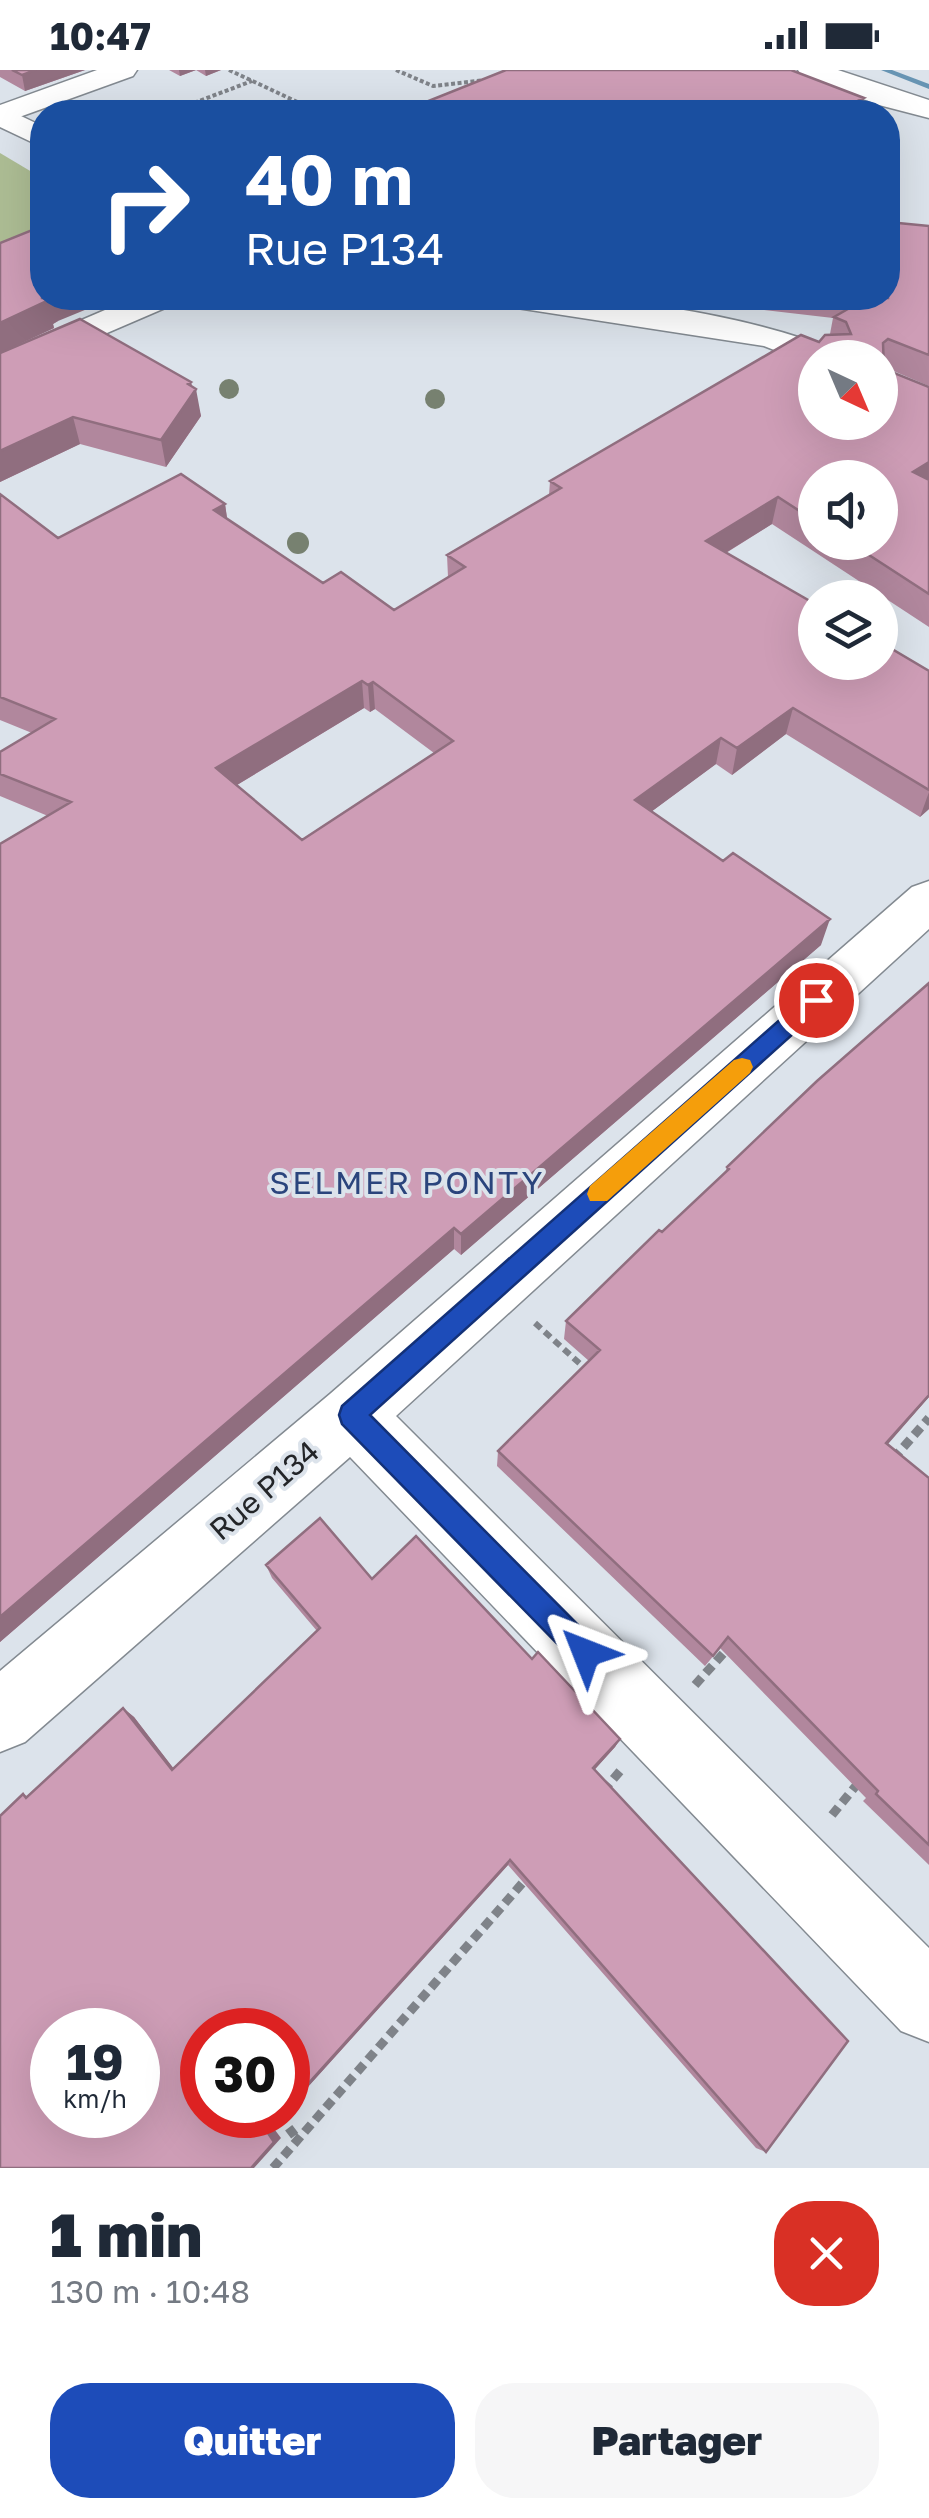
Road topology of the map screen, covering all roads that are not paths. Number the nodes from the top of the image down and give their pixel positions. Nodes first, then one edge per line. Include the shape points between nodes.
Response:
1 (123, 70) edge
2 (812, 70) edge
3 (846, 70) edge
4 (41, 100) edge
5 (893, 100) edge
6 (900, 101) edge
7 (30, 104) edge
8 (929, 108) edge
9 (0, 115) edge
10 (30, 131) edge
11 (133, 310) edge
12 (595, 310) edge
13 (798, 347) edge
14 (0, 368) edge
15 (929, 900) edge
16 (352, 1415) junction
17 (0, 1717) edge
18 (929, 2003) edge

1 - 4 street
2 - 5 street
3 - 8 street
6 - 8 street
7 - 9 street
9 - 10 street
11 - 14 street
12 - 13 street via 772,337
15 - 16 street, Rue P134
16 - 17 street, Rue P134
16 - 18 street

